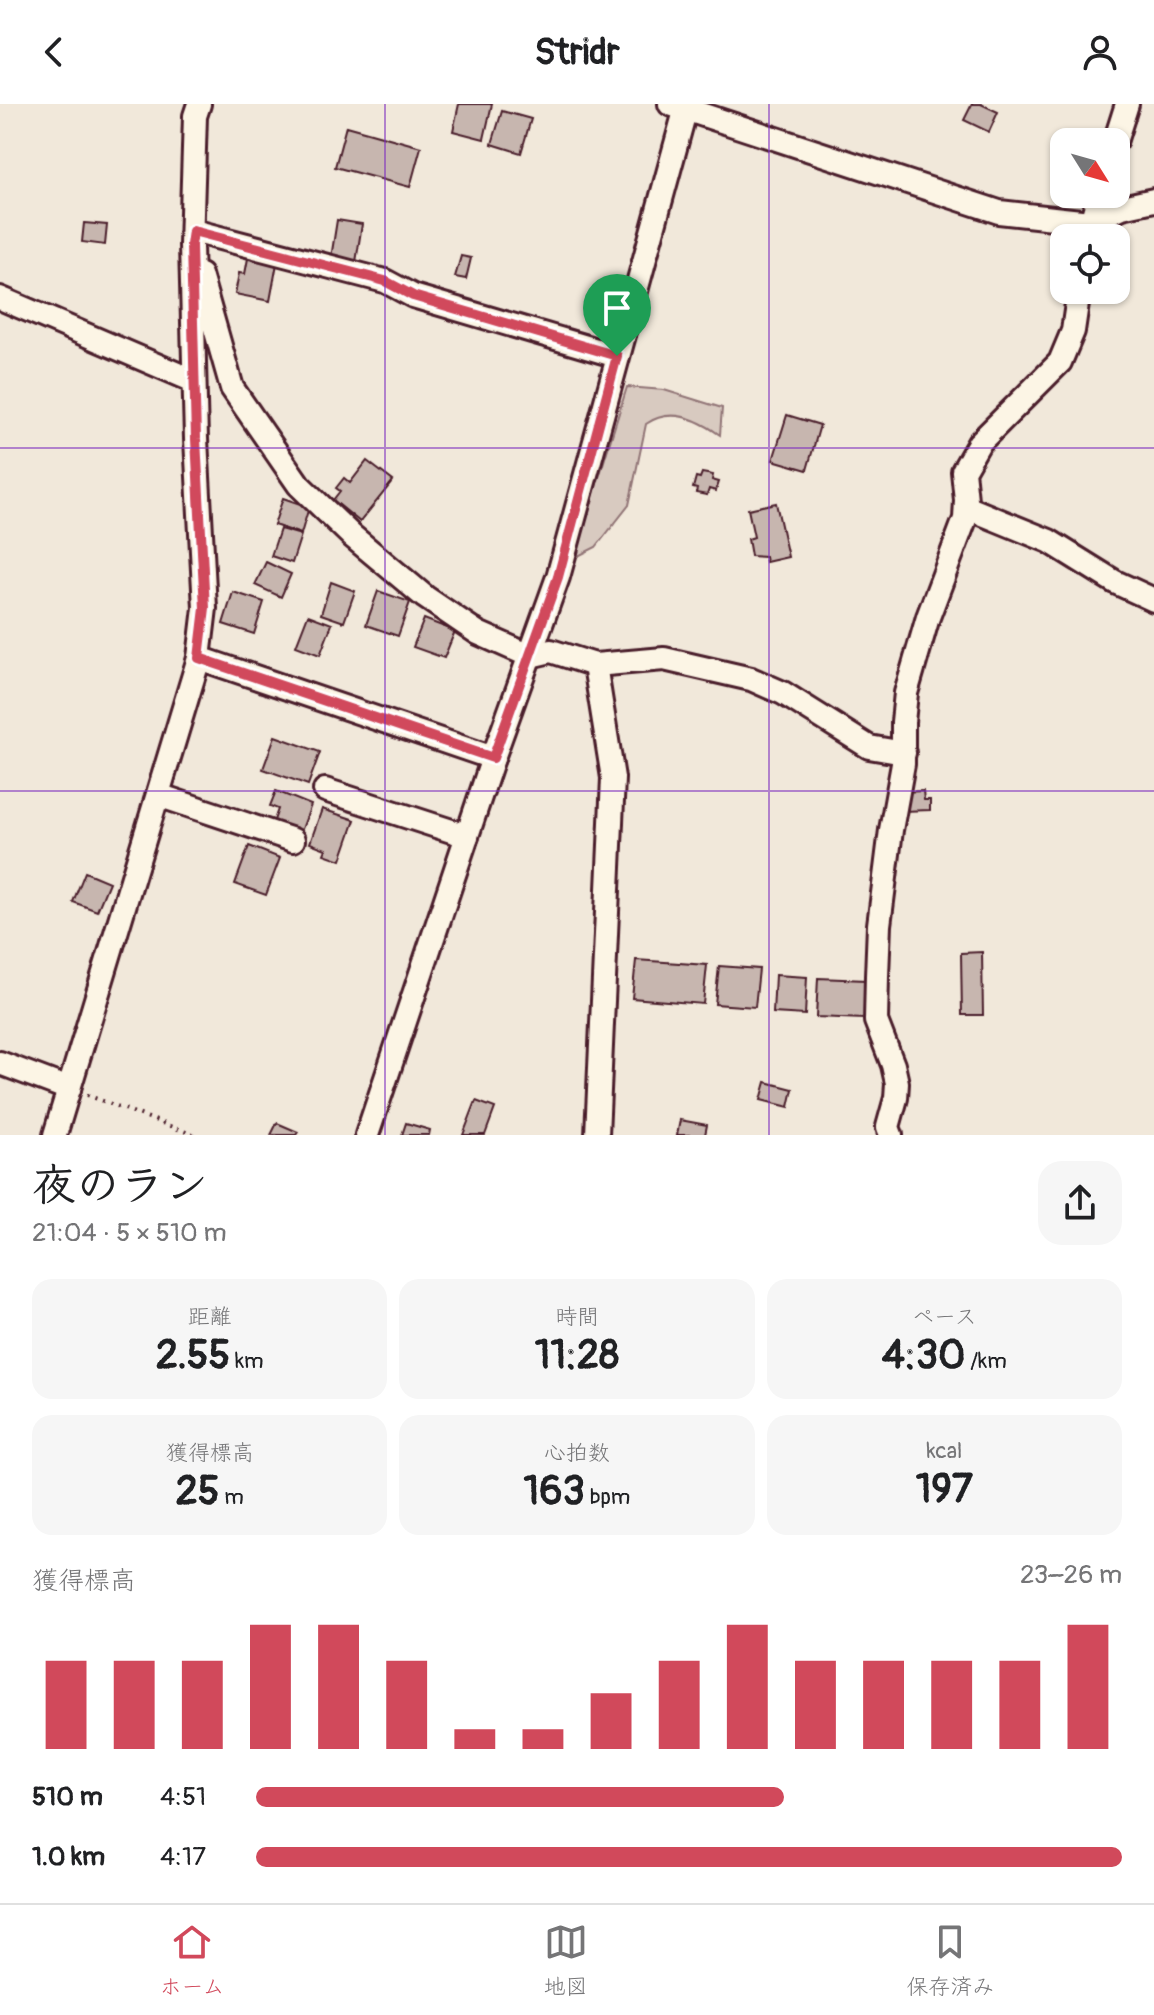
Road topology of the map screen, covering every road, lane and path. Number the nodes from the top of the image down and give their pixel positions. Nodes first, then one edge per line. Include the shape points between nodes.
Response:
1 (199, 104) edge
2 (1127, 104) edge
3 (681, 106) edge
4 (1119, 128) edge
5 (1154, 200) edge
6 (1059, 224) edge
7 (1098, 224) edge
8 (192, 238) junction
9 (0, 298) edge
10 (1077, 304) edge
11 (617, 356) junction
12 (194, 381) junction
13 (966, 507) junction
14 (1154, 600) edge
15 (530, 656) junction
16 (199, 658) junction
17 (595, 665) junction
18 (904, 753) junction
19 (493, 758) junction
20 (325, 790) dead end
21 (158, 795) junction
22 (467, 836) junction
23 (293, 840) dead end
24 (0, 1063) edge
25 (69, 1089) junction
26 (55, 1135) edge
27 (194, 1135) edge
28 (367, 1135) edge
29 (597, 1135) edge
30 (891, 1135) edge

1 - 8 street
2 - 4 street
3 - 6 street via 999,212
3 - 11 street
5 - 7 street via 1122,207
8 - 11 street via 385,281 413,296
8 - 12 street
8 - 15 street via 232,388 299,485 425,597 478,633
9 - 12 street
10 - 13 street via 1060,362 979,443 963,471
11 - 15 street via 562,563
12 - 16 street via 205,608
13 - 14 street via 1049,541
13 - 18 street via 906,693
15 - 17 street via 551,651
15 - 19 street
16 - 19 street
16 - 21 street
17 - 18 street via 664,659 751,679 869,747
17 - 29 street via 613,778
18 - 30 street via 877,976 876,1021 897,1083
19 - 22 street
20 - 22 street
21 - 23 street
21 - 25 street
22 - 28 street
24 - 25 street
25 - 26 street
25 - 27 path

